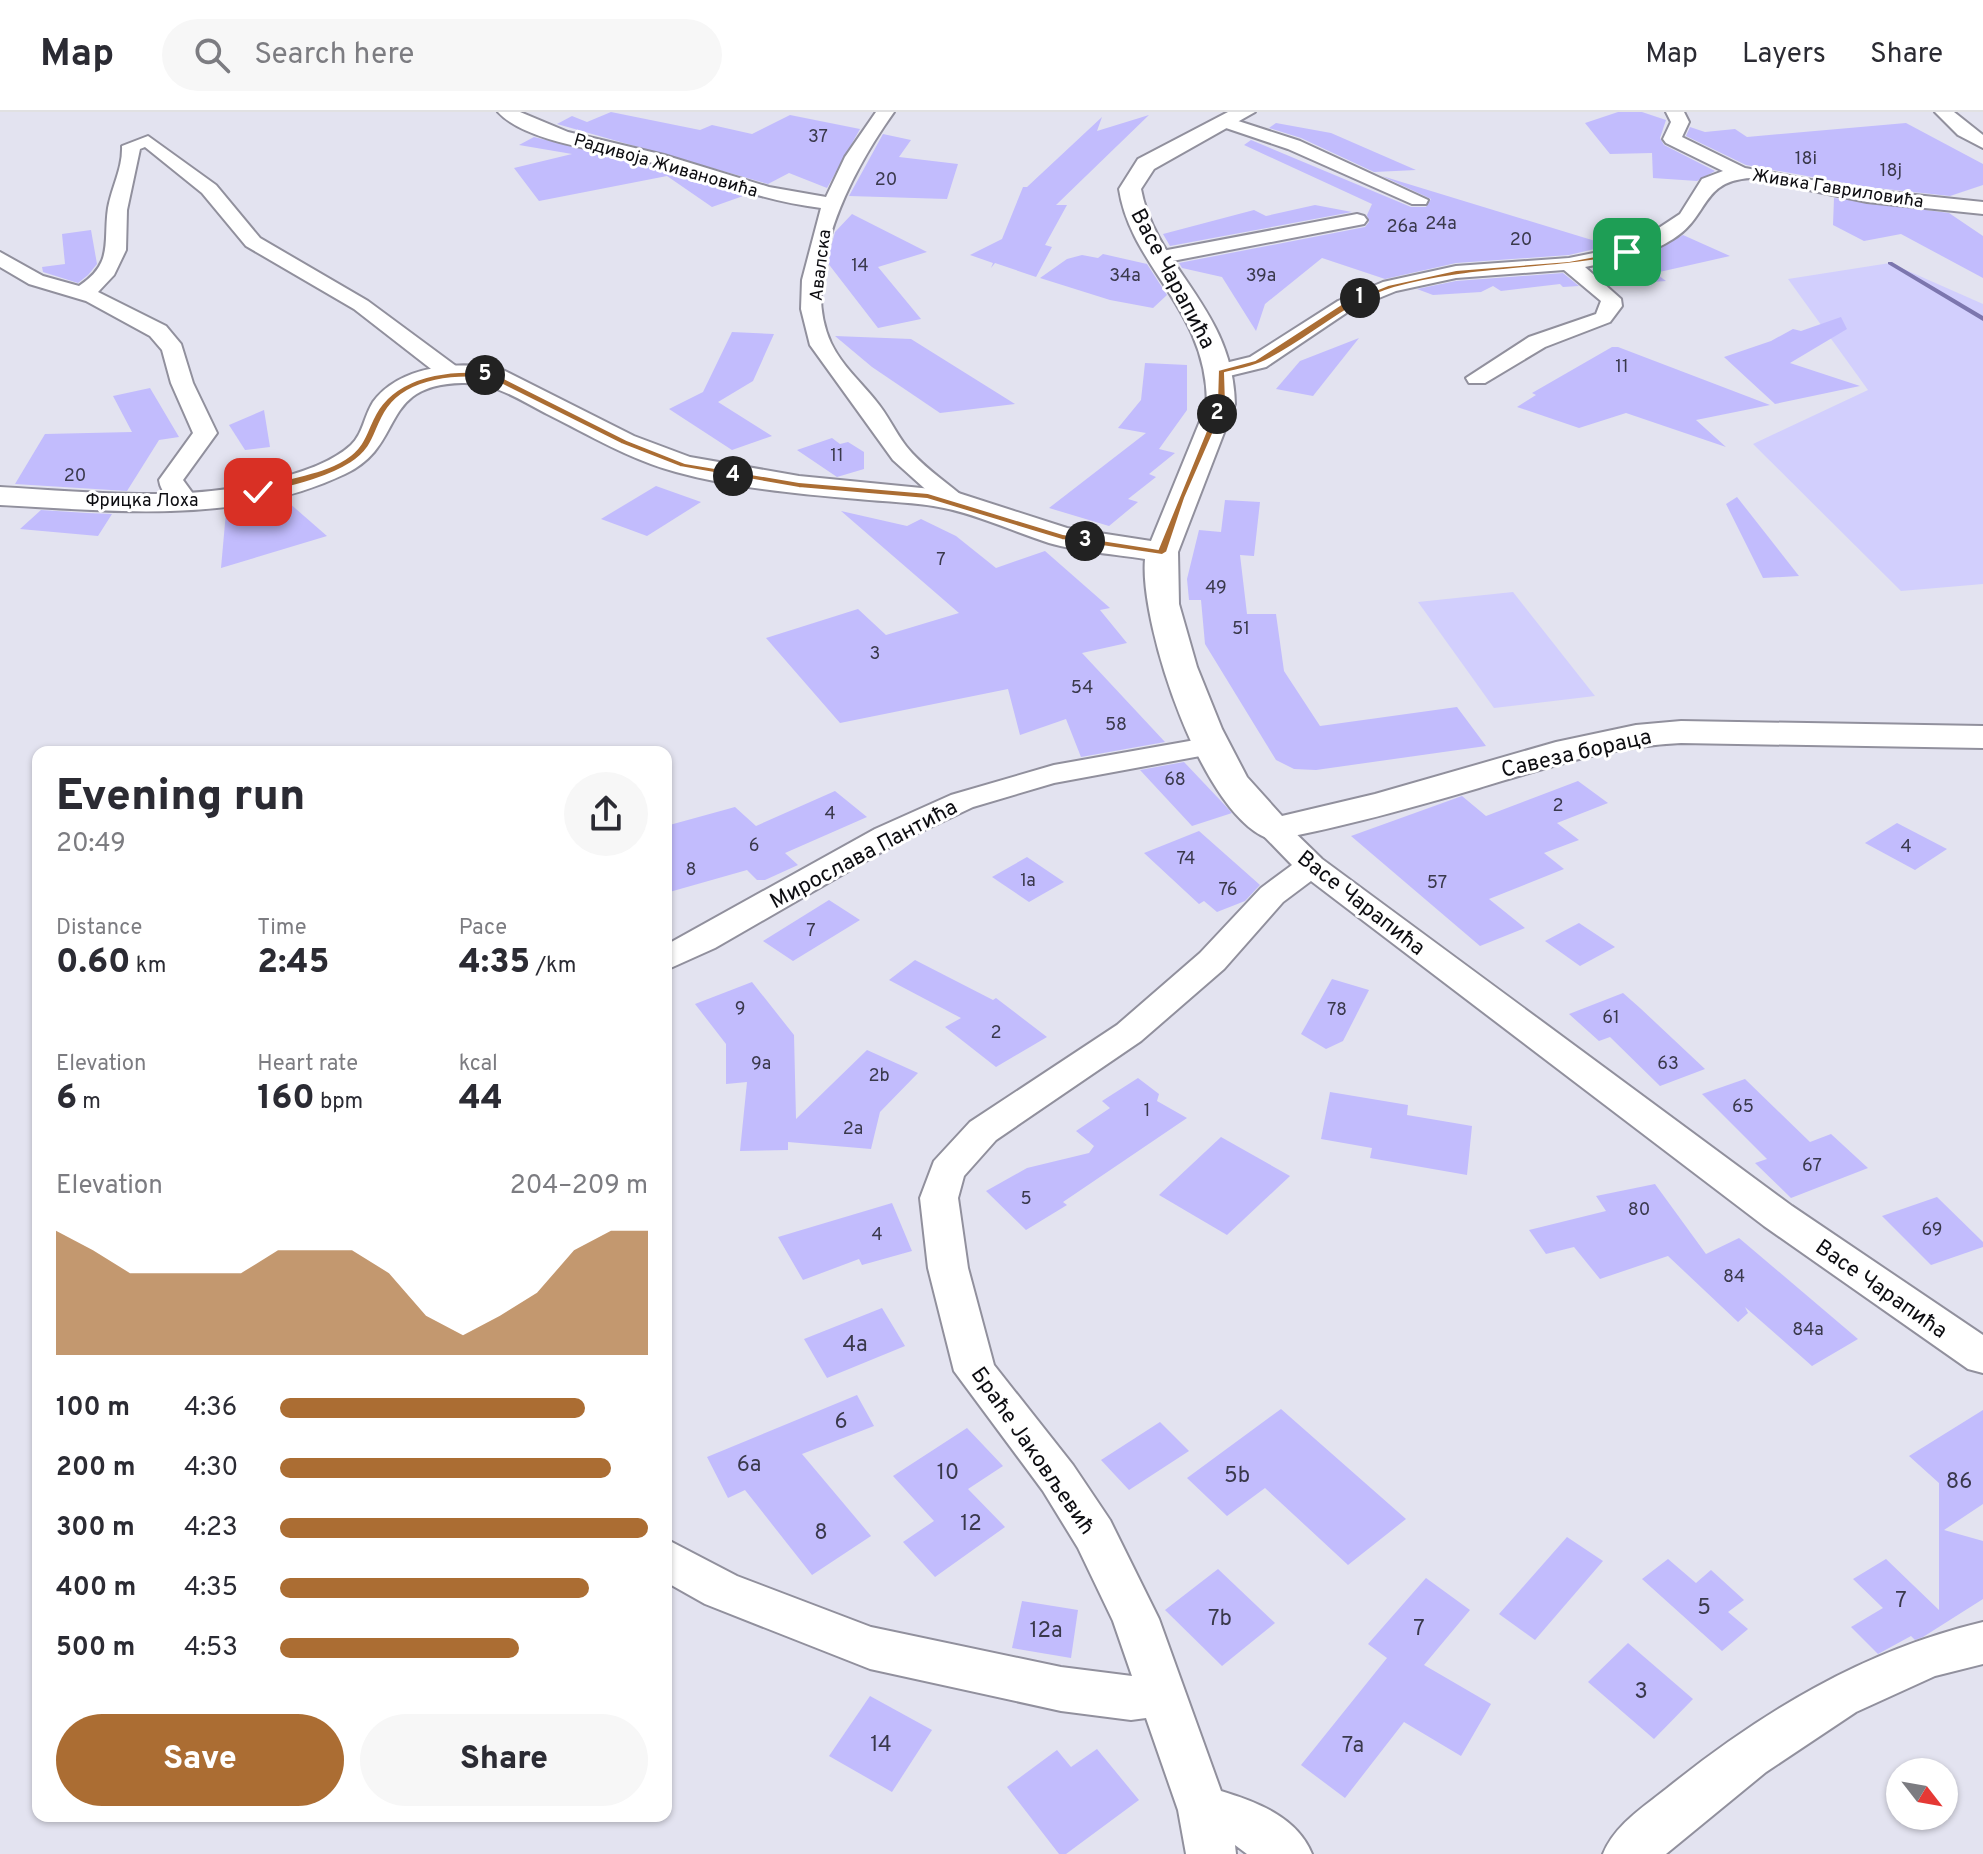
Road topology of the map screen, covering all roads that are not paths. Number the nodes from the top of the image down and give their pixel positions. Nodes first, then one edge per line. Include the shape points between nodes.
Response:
1 (507, 112) edge
2 (885, 112) edge
3 (1675, 112) edge
4 (1944, 112) edge
5 (1237, 118) edge
6 (1983, 143) edge
7 (1741, 173) junction
8 (1419, 200) dead end
9 (830, 203) junction
10 (1983, 208) edge
11 (1357, 220) dead end
12 (1162, 257) junction
13 (0, 258) edge
14 (1569, 264) junction
15 (83, 293) junction
16 (1221, 371) junction
17 (452, 374) junction
18 (1477, 378) dead end
19 (901, 455) junction
20 (887, 490) junction
21 (0, 496) edge
22 (952, 500) junction
23 (187, 502) junction
24 (1162, 552) junction
25 (1983, 737) edge
26 (1212, 746) junction
27 (1273, 829) junction
28 (1311, 866) junction
29 (672, 956) edge
30 (1983, 1357) edge
31 (672, 1562) edge
32 (1983, 1643) edge
33 (1164, 1693) junction
34 (1207, 1832) edge
35 (1287, 1854) edge
36 (1628, 1854) edge

1 - 9 street, Радивоја Живановића via 545,132 772,194
2 - 9 street, Авалска
3 - 7 street via 1680,122 1672,139
4 - 6 street
5 - 8 street
5 - 12 street, Васе Чарапића via 1156,158 1131,183 1134,208
7 - 10 street, Живка Гавриловића via 1867,196
7 - 14 street, Живка Гавриловића via 1709,183 1694,211 1651,244
9 - 19 street, Авалска via 816,269 816,332 841,376
11 - 12 street
12 - 16 street, Васе Чарапића via 1209,339
13 - 15 street via 36,280
14 - 16 street, Живка Гавриловића via 1456,272 1390,286 1345,305 1258,362
14 - 18 street via 1611,299 1603,318 1537,342
15 - 17 street via 99,282 113,260 131,146 148,141 209,189 253,242 361,305
15 - 23 street via 158,331 173,349 205,433 171,480
16 - 24 street, Васе Чарапића via 1221,404
17 - 20 street, Фрицка Лоха via 493,376 624,442 683,465 799,485
17 - 23 street, Фрицка Лоха via 423,381 393,397 370,441 334,469 258,492
19 - 20 street via 898,474
19 - 22 street, Авалска
20 - 22 street, Авалска
21 - 23 street, Фрицка Лоха
22 - 24 street, Авалска via 1062,537
24 - 26 street, Васе Чарапића via 1158,576 1169,635
25 - 27 street, Савеза бораца via 1636,735 1359,811
26 - 27 street, Васе Чарапића via 1231,780
26 - 29 street, Мирослава Пантића via 1041,778 964,800
27 - 28 street, Васе Чарапића
28 - 30 street, Васе Чарапића via 1728,1179
28 - 33 street, Браће Јаковљевић via 1272,895 1212,961 1129,1033 983,1131 947,1171 939,1198 948,1268 975,1371 1094,1534 1136,1619
31 - 33 street via 746,1601 870,1648 1061,1689 1131,1698
32 - 36 street via 1903,1667 1783,1731
33 - 34 street, Браће Јаковљевић
34 - 35 street via 1247,1823

